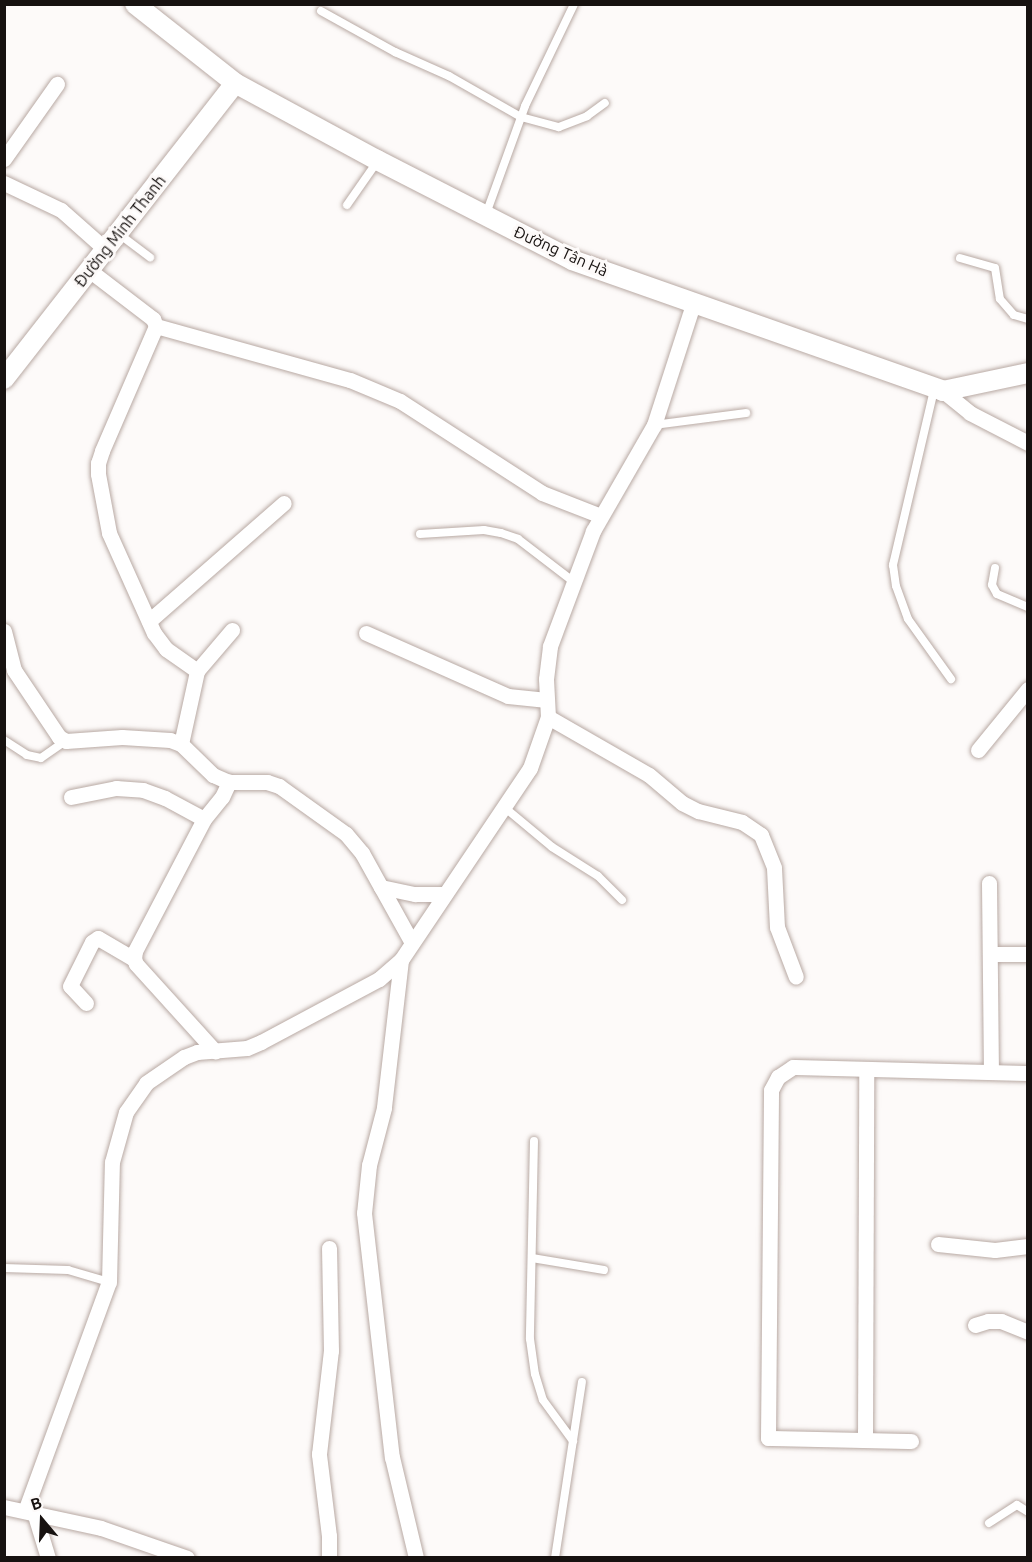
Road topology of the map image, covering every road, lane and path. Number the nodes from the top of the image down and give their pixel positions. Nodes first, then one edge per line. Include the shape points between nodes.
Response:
1 (135, 4) edge
2 (574, 4) edge
3 (321, 11) dead end
4 (235, 83) junction
5 (57, 84) dead end
6 (605, 103) dead end
7 (521, 117) junction
8 (4, 159) edge
9 (377, 160) junction
10 (4, 183) edge
11 (347, 205) dead end
12 (485, 215) junction
13 (118, 233) junction
14 (105, 249) junction
15 (150, 257) dead end
16 (960, 258) dead end
17 (89, 270) junction
18 (693, 304) junction
19 (1028, 319) edge
20 (156, 326) junction
21 (1028, 373) edge
22 (4, 379) edge
23 (939, 390) junction
24 (746, 413) dead end
25 (654, 425) junction
26 (1028, 443) edge
27 (284, 503) dead end
28 (601, 516) junction
29 (420, 534) dead end
30 (995, 568) dead end
31 (574, 582) junction
32 (1028, 607) edge
33 (149, 621) junction
34 (232, 630) dead end
35 (4, 632) edge
36 (366, 633) dead end
37 (197, 671) junction
38 (951, 679) dead end
39 (1026, 695) edge
40 (547, 700) junction
41 (548, 717) junction
42 (4, 740) edge
43 (66, 741) junction
44 (181, 744) junction
45 (978, 750) dead end
46 (230, 782) junction
47 (71, 797) dead end
48 (504, 807) junction
49 (204, 819) junction
50 (989, 883) dead end
51 (381, 887) junction
52 (446, 894) junction
53 (622, 900) dead end
54 (412, 943) junction
55 (990, 954) junction
56 (1028, 954) edge
57 (134, 958) junction
58 (401, 960) junction
59 (796, 977) dead end
60 (86, 1004) dead end
61 (215, 1051) junction
62 (866, 1069) junction
63 (991, 1072) junction
64 (1028, 1073) edge
65 (534, 1141) dead end
66 (938, 1244) dead end
67 (1028, 1246) edge
68 (329, 1248) dead end
69 (532, 1258) junction
70 (4, 1268) edge
71 (604, 1270) dead end
72 (109, 1282) junction
73 (975, 1325) dead end
74 (1028, 1332) edge
75 (582, 1382) dead end
76 (866, 1440) junction
77 (573, 1441) junction
78 (911, 1441) dead end
79 (4, 1507) edge
80 (29, 1512) junction
81 (1028, 1512) edge
82 (989, 1523) dead end
83 (48, 1557) edge
84 (187, 1557) edge
85 (329, 1557) edge
86 (416, 1557) edge
87 (555, 1557) edge

1 - 4 main road, Đường Tân Hà
2 - 7 lane
3 - 7 lane
4 - 9 main road, Đường Tân Hà
4 - 13 main road, Đường Minh Thanh
5 - 8 street
6 - 7 lane via 587,116 559,127
7 - 12 lane
9 - 11 lane
9 - 12 main road, Đường Tân Hà
10 - 14 street via 61,210
12 - 18 main road, Đường Tân Hà via 572,260
13 - 14 main road, Đường Minh Thanh
13 - 15 lane
14 - 17 main road, Đường Minh Thanh
16 - 19 lane via 995,268 1000,299 1014,315
17 - 20 street via 153,319
17 - 22 main road, Đường Minh Thanh
18 - 23 main road, Đường Tân Hà
18 - 25 street
20 - 28 street via 350,380 400,401 542,493
20 - 33 street via 98,463 109,533
21 - 23 main road
23 - 26 street via 970,413
23 - 38 lane via 893,565 908,619
24 - 25 lane
25 - 28 street
27 - 33 street
28 - 31 street
29 - 31 lane via 484,530 501,533 518,539
30 - 32 lane via 992,585 997,594
31 - 40 street via 546,662
33 - 37 street via 166,649
34 - 37 street
35 - 43 street via 14,670 59,737
36 - 40 street via 508,696
37 - 44 street
39 - 45 street
40 - 41 street
41 - 48 street via 530,768
41 - 59 street via 649,775 682,803 742,822 761,835 776,876 777,927
42 - 43 lane via 41,758
43 - 44 street via 122,737
44 - 46 street via 213,776
46 - 49 street
46 - 51 street via 267,782 279,786 346,834
47 - 49 street via 117,788 143,790
48 - 52 street
48 - 53 lane via 552,847 598,876
49 - 57 street
50 - 55 street
51 - 52 street via 416,894
51 - 54 street
52 - 54 street
54 - 58 street
55 - 56 street
55 - 63 street
57 - 60 street via 106,940 98,938 92,942 70,986
57 - 61 street
58 - 61 street via 379,979 261,1042 248,1048
58 - 86 street via 384,1108 369,1165 364,1212 392,1457
61 - 72 street via 184,1057 146,1083 126,1112 112,1162
62 - 63 street
62 - 76 street
62 - 76 street via 792,1067 778,1077 771,1090 768,1427 768,1438
63 - 64 street
65 - 69 lane
66 - 67 street via 995,1250
68 - 85 street via 331,1351 319,1454
69 - 71 lane
69 - 77 lane via 530,1339 535,1374 543,1400
70 - 72 lane via 68,1270
72 - 80 street
73 - 74 street via 1001,1321
75 - 77 lane
76 - 78 street
77 - 87 lane
79 - 80 street
80 - 83 street
80 - 84 street via 101,1528
81 - 82 lane via 1017,1505

